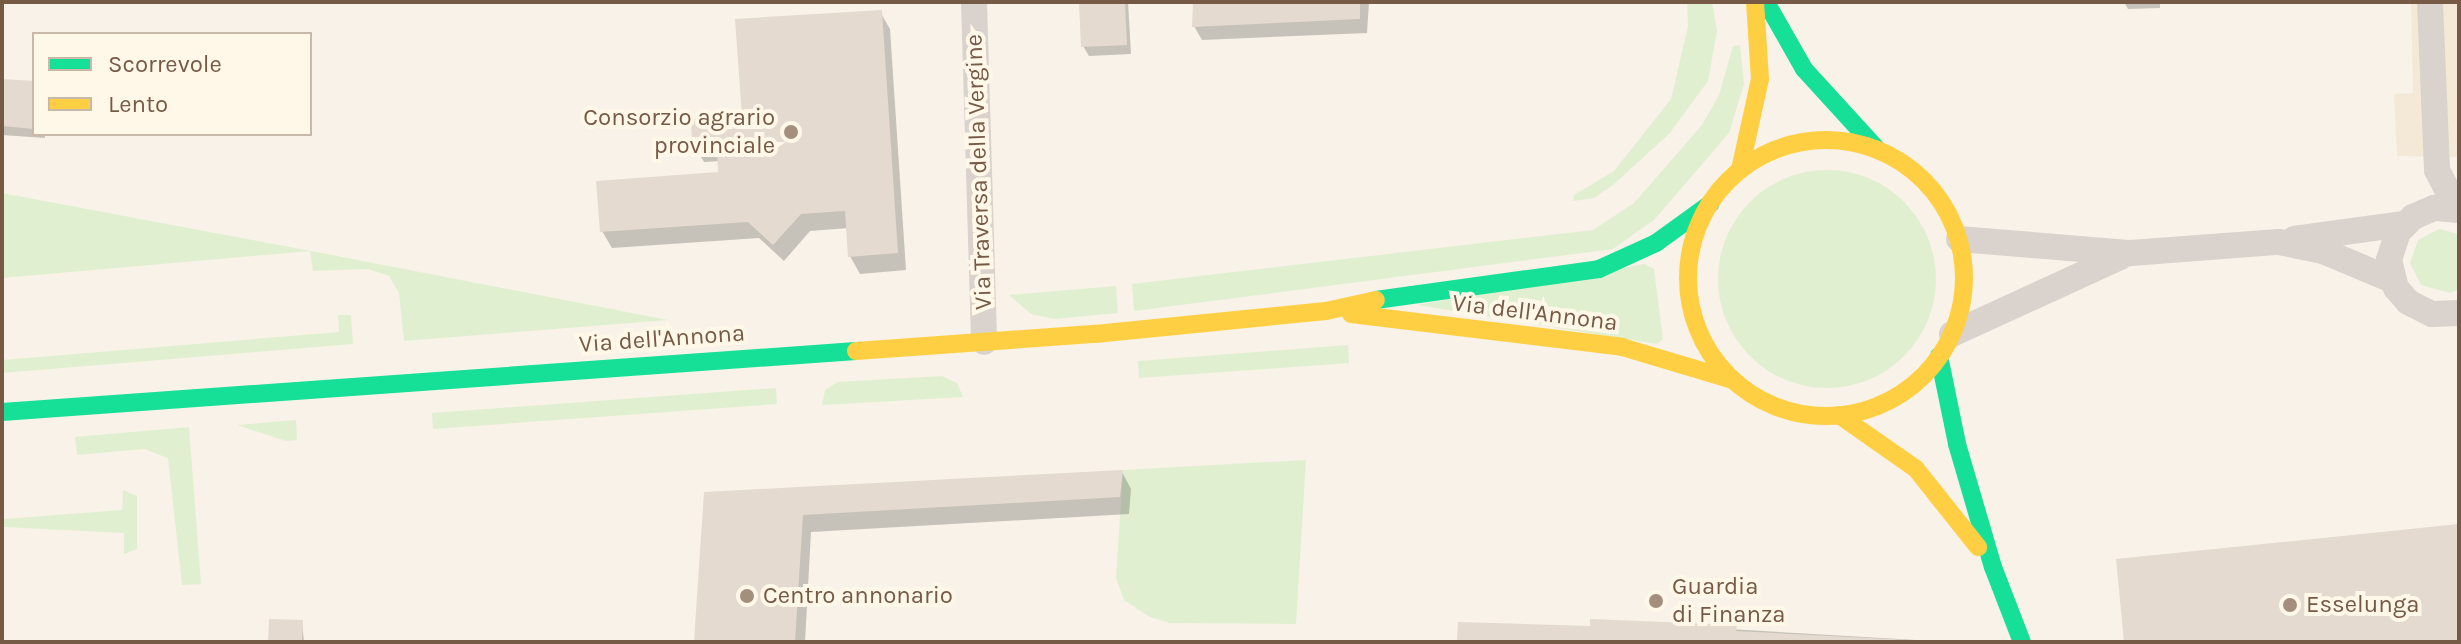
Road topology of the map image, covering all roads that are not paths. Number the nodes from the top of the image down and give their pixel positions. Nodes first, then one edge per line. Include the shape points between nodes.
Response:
1 (974, 2) edge
2 (1755, 2) edge
3 (1766, 2) edge
4 (2430, 2) edge
5 (1878, 150) junction
6 (1740, 170) junction
7 (2437, 170) junction
8 (1710, 204) junction
9 (2458, 210) edge
10 (2414, 218) junction
11 (1959, 239) junction
12 (2279, 242) junction
13 (2131, 253) junction
14 (2392, 280) junction
15 (1326, 311) junction
16 (2459, 313) edge
17 (984, 342) junction
18 (1946, 345) junction
19 (1734, 381) junction
20 (2, 412) edge
21 (1839, 415) junction
22 (1993, 567) junction
23 (2022, 642) edge

1 - 17 street, Via Traversa della Vergine
2 - 6 street via 1760,79
3 - 5 street via 1804,69
4 - 7 street
5 - 6 street, Via dell'Annona via 1837,140 1806,142 1766,154
5 - 11 street, Via dell'Annona via 1908,167 1932,190
6 - 8 street, Via dell'Annona
7 - 9 street
7 - 10 street
8 - 15 street, Via dell'Annona via 1656,243 1599,269 1421,290
8 - 19 street, Via dell'Annona via 1694,239 1688,287 1704,342
9 - 10 street
10 - 12 street
10 - 14 street via 2390,250
11 - 13 street
11 - 18 street, Via dell'Annona via 1964,282
12 - 13 street
12 - 14 street via 2323,251
13 - 18 street
14 - 16 street via 2415,307 2432,314
15 - 17 street, Via dell'Annona
15 - 19 street, Via dell'Annona via 1622,347
17 - 20 street, Via dell'Annona
18 - 21 street, Via dell'Annona via 1896,397
18 - 22 street via 1957,444
19 - 21 street, Via dell'Annona via 1783,409
21 - 22 street via 1916,469
22 - 23 street

